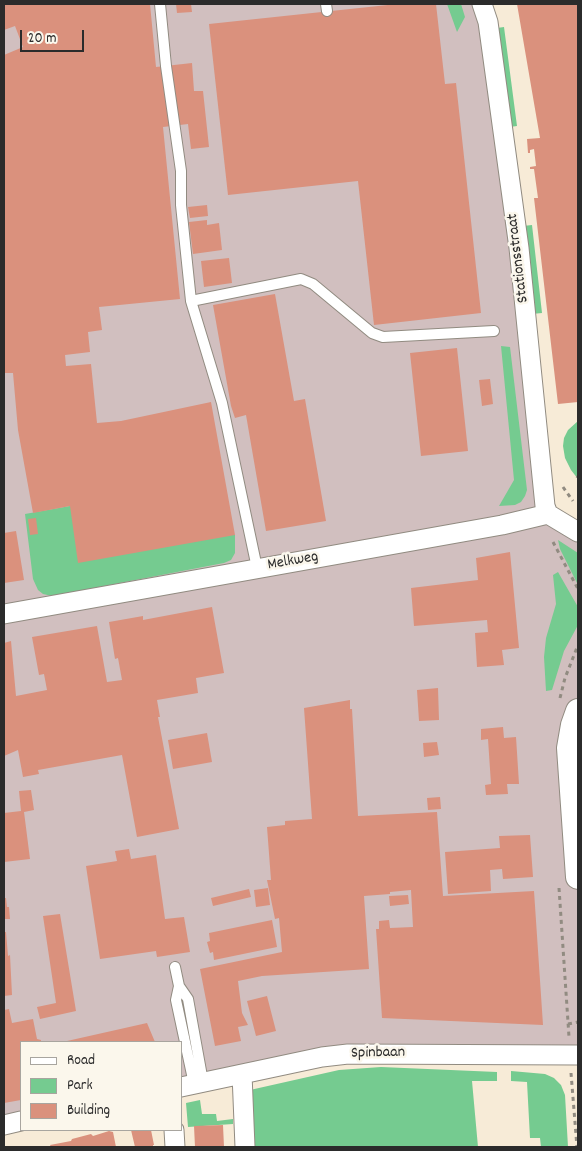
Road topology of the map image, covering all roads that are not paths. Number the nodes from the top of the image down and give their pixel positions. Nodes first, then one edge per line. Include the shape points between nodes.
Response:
1 (160, 4) edge
2 (482, 4) edge
3 (191, 301) junction
4 (494, 331) dead end
5 (548, 514) junction
6 (578, 532) edge
7 (257, 568) junction
8 (4, 614) edge
9 (568, 709) edge
10 (578, 877) edge
11 (175, 967) dead end
12 (575, 1063) edge
13 (242, 1074) junction
14 (193, 1084) edge
15 (20, 1121) edge
16 (4, 1125) edge
17 (174, 1131) edge
18 (175, 1147) edge
19 (245, 1147) edge

1 - 3 lane via 181,171 180,205
2 - 5 street, Stationsstraat via 488,22 519,248
3 - 4 lane via 300,279 313,284 372,333 383,337
3 - 7 lane via 222,403
5 - 6 street
5 - 7 street, Melkweg
7 - 8 street, Melkweg
9 - 10 street via 573,725 570,748
11 - 14 lane via 179,986 188,999
12 - 13 street, Spinbaan via 348,1054
13 - 14 street, Spinbaan
13 - 19 street
15 - 16 street
17 - 18 street

